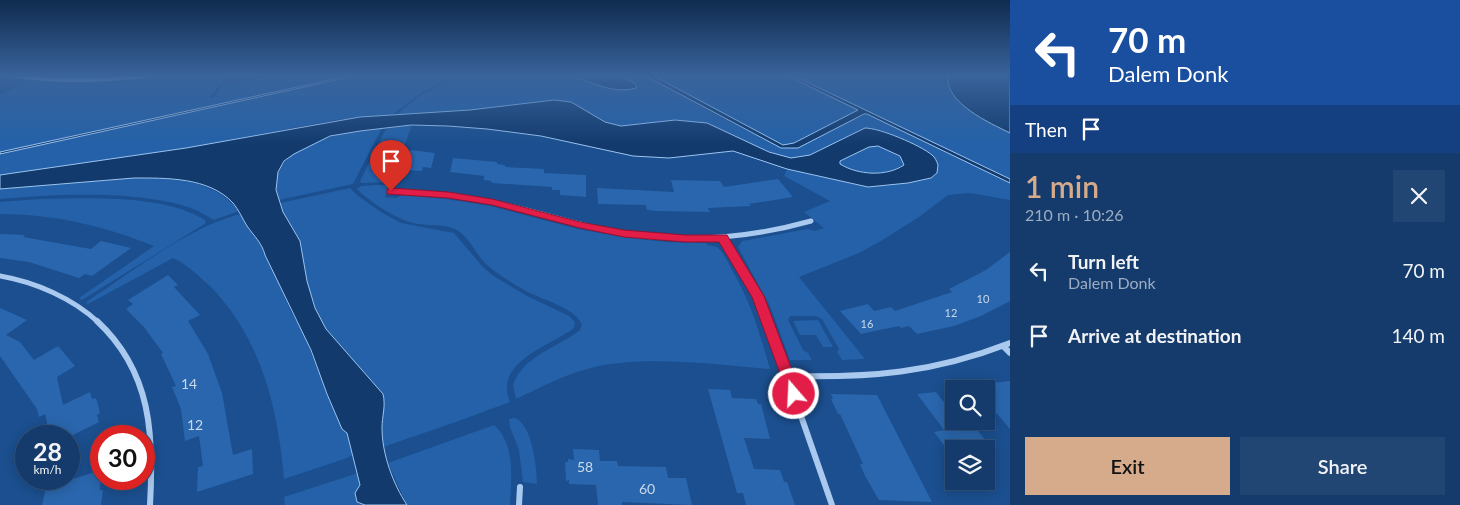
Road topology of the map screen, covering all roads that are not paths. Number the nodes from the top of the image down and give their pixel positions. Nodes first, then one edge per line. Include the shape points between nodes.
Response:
1 (391, 191) dead end
2 (811, 222) dead end
3 (723, 238) junction
4 (0, 276) edge
5 (1010, 343) edge
6 (1003, 346) junction
7 (1010, 353) edge
8 (788, 376) junction
9 (520, 487) dead end
10 (150, 505) edge
11 (519, 505) edge
12 (832, 505) edge

1 - 3 street via 492,202 624,233
2 - 3 street
3 - 8 street via 758,296
4 - 10 street via 31,284 78,305 118,341 142,389 147,413 153,445
5 - 6 street
6 - 7 street
6 - 8 street via 917,372 878,377
8 - 12 street
9 - 11 street

